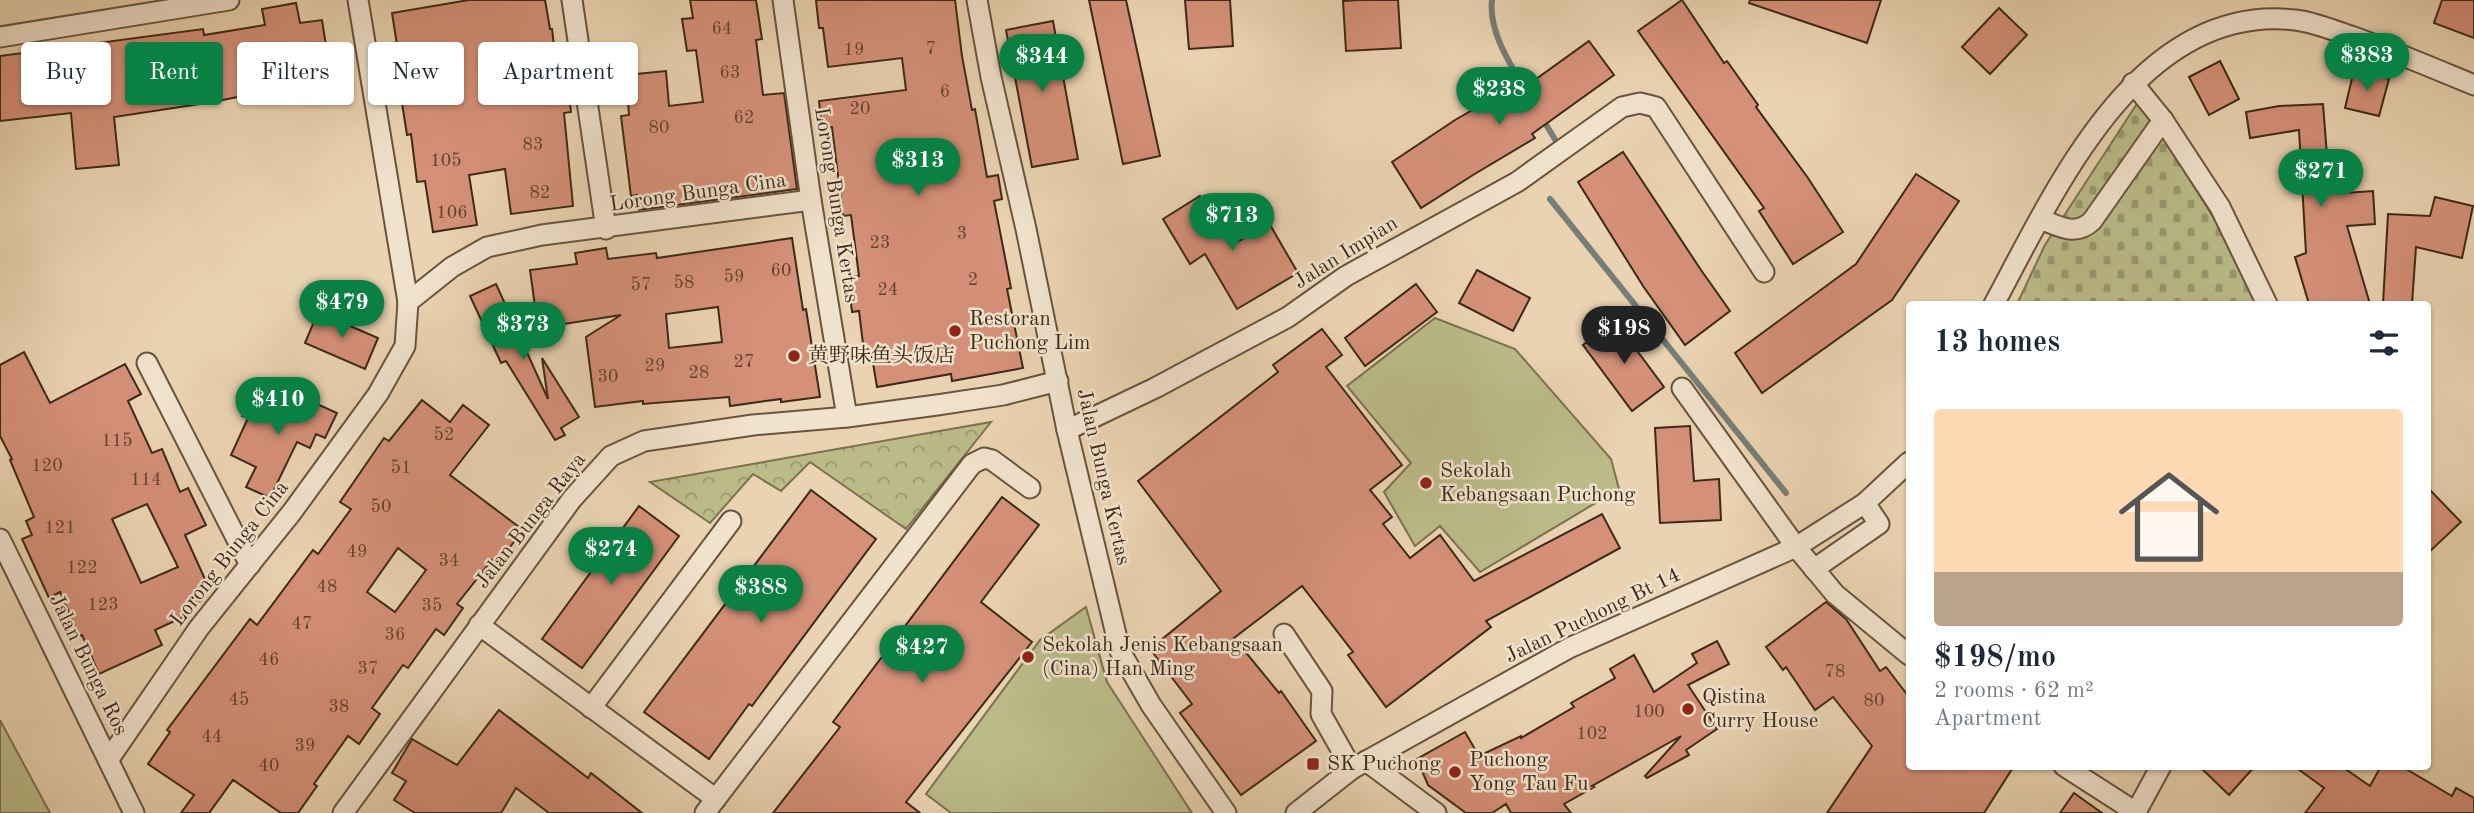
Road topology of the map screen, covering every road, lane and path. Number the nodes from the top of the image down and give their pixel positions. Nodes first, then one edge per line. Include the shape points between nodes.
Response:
1 (229, 0) edge
2 (358, 0) edge
3 (572, 0) edge
4 (783, 0) edge
5 (977, 0) edge
6 (0, 37) edge
7 (2133, 83) junction
8 (2474, 85) edge
9 (2164, 120) junction
10 (811, 200) junction
11 (2040, 219) junction
12 (606, 229) junction
13 (1764, 272) dead end
14 (1996, 301) edge
15 (2266, 301) edge
16 (408, 302) junction
17 (147, 363) dead end
18 (1058, 381) junction
19 (1682, 387) dead end
20 (848, 417) junction
21 (1068, 430) junction
22 (1906, 465) edge
23 (1030, 488) dead end
24 (1865, 503) junction
25 (732, 521) dead end
26 (0, 539) edge
27 (1796, 547) junction
28 (250, 565) junction
29 (1814, 569) junction
30 (479, 625) junction
31 (1284, 634) dead end
32 (1906, 652) edge
33 (591, 708) junction
34 (109, 760) junction
35 (1359, 765) junction
36 (2070, 770) edge
37 (2159, 770) edge
38 (710, 806) edge
39 (134, 813) edge
40 (343, 813) edge
41 (1226, 813) edge
42 (1296, 813) edge
43 (1436, 813) edge
44 (2137, 813) edge

1 - 6 street
2 - 16 street
3 - 12 street
4 - 10 street, Lorong Bunga Kertas
5 - 18 street, Jalan Bunga Kertas
7 - 8 street via 2197,37 2267,18 2317,24
7 - 9 street
7 - 11 street via 2102,121
9 - 11 street via 2084,229 2070,230
9 - 15 street via 2220,208
10 - 12 street, Lorong Bunga Cina
10 - 20 street, Lorong Bunga Kertas
11 - 14 street
12 - 16 street, Lorong Bunga Cina via 542,235 487,247 452,267
13 - 21 street, Jalan Impian via 1656,107 1640,103 1622,107 1517,182 1346,276 1288,317
16 - 28 street, Lorong Bunga Cina via 405,346 378,394
17 - 28 street
18 - 20 street, Jalan Bunga Raya via 990,397
18 - 21 street, Jalan Bunga Kertas
19 - 27 street
20 - 30 street, Jalan Bunga Raya via 753,425 644,442 611,456 572,499
21 - 41 street, Jalan Bunga Kertas via 1120,651 1151,705
22 - 24 street, Jalan Puchong Bt 14
23 - 38 street via 992,460 984,458 972,464
24 - 27 street, Jalan Puchong Bt 14
24 - 29 street via 1879,524
25 - 33 street
26 - 34 street, Jalan Bunga Ros
27 - 29 street
27 - 35 street, Jalan Puchong Bt 14 via 1569,648
28 - 34 street, Lorong Bunga Cina via 199,628
29 - 32 street via 1835,594
30 - 33 street
30 - 40 street, Jalan Bunga Raya
31 - 35 street via 1322,691 1321,714
33 - 38 street
34 - 39 street, Jalan Bunga Ros
35 - 42 street, Jalan Puchong Bt 14
35 - 43 street
36 - 44 street
37 - 44 street

